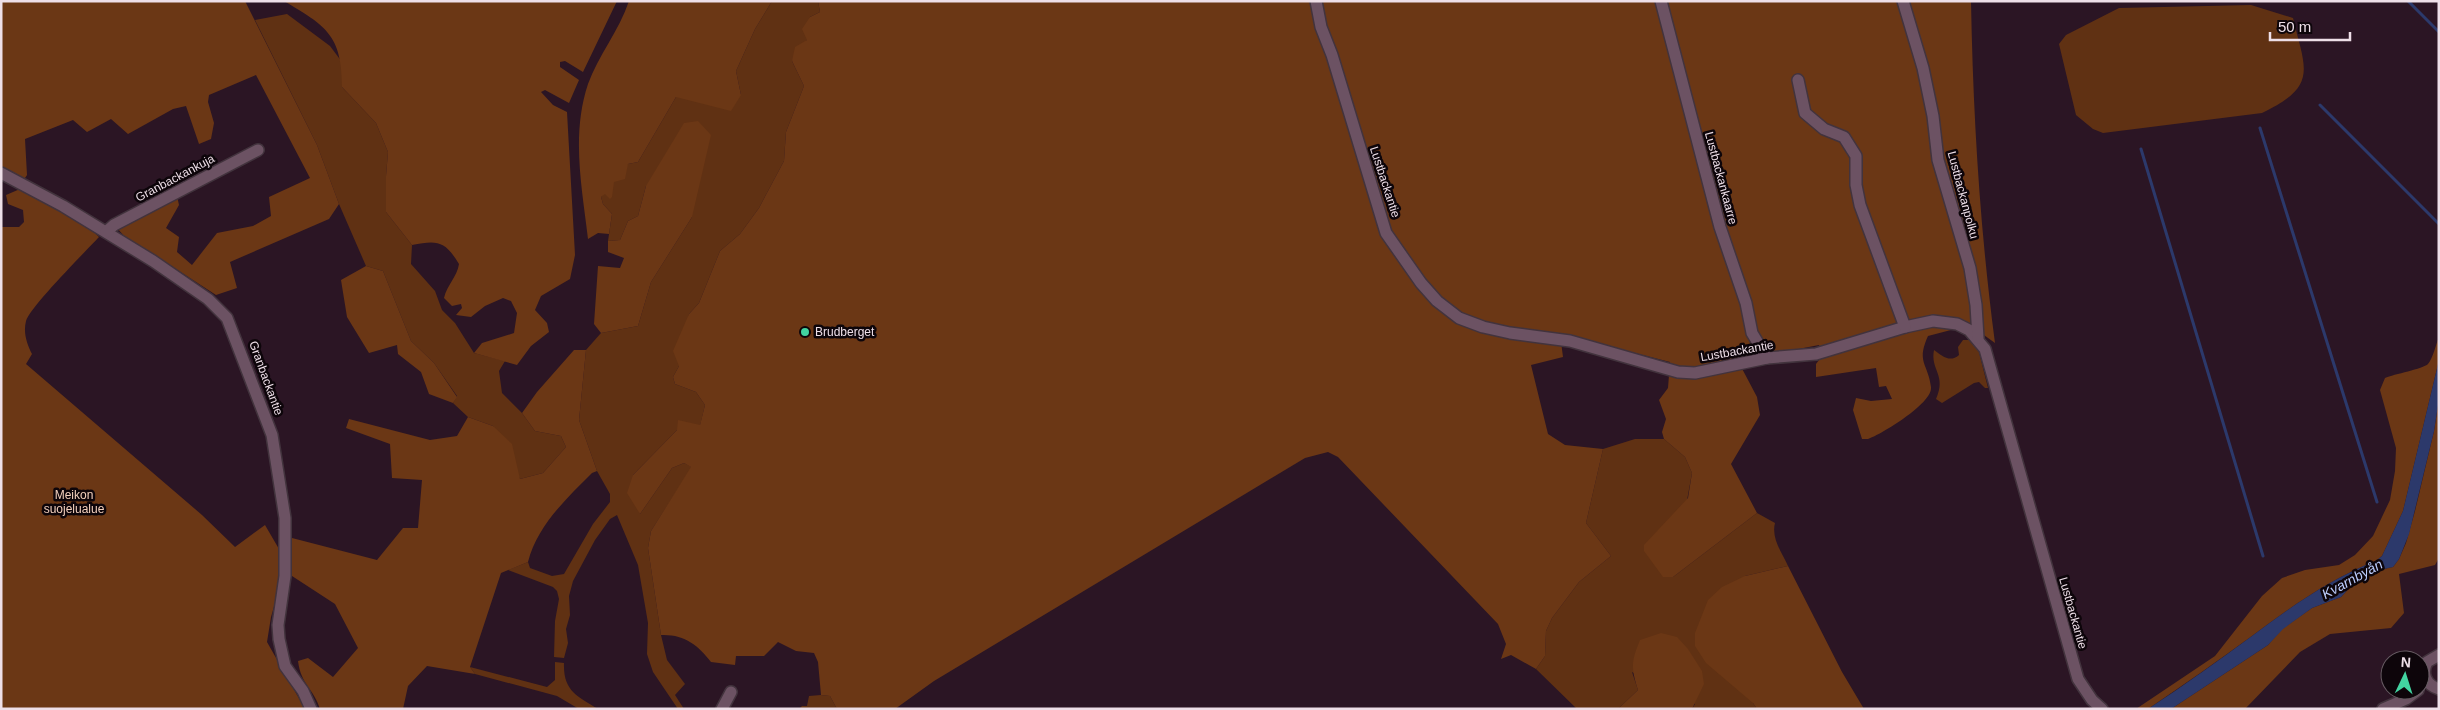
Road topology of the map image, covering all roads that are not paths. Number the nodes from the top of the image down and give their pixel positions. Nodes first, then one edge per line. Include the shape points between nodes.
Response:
1 (1316, 1) edge
2 (1661, 1) edge
3 (1903, 1) edge
4 (1798, 80) dead end
5 (258, 150) dead end
6 (1, 173) edge
7 (106, 232) junction
8 (1905, 327) junction
9 (1978, 338) junction
10 (1767, 358) junction
11 (731, 692) dead end
12 (2399, 700) edge
13 (311, 709) edge
14 (722, 709) edge
15 (2102, 709) edge
16 (2382, 709) edge

1 - 10 street, Lustbackantie via 1320,27 1332,55 1386,233 1437,301 1459,318 1483,327 1570,341 1678,372 1695,373
2 - 10 street, Lustbackankaarre via 1720,227 1746,303 1752,333
3 - 9 street, Lustbackanpolku via 1923,68 1938,160 1970,268
4 - 8 street via 1805,113 1824,129 1844,137 1856,156 1860,205
5 - 7 street, Granbackankuja
6 - 7 street, Granbackantie
7 - 13 street, Granbackantie via 218,307 234,332 272,435 279,472 285,518 286,576 278,625 281,653 285,666
8 - 9 street, Lustbackantie via 1945,322 1957,324
8 - 10 street, Lustbackantie via 1816,354
9 - 15 street, Lustbackantie via 1985,349 2078,679
11 - 14 street
12 - 16 street

